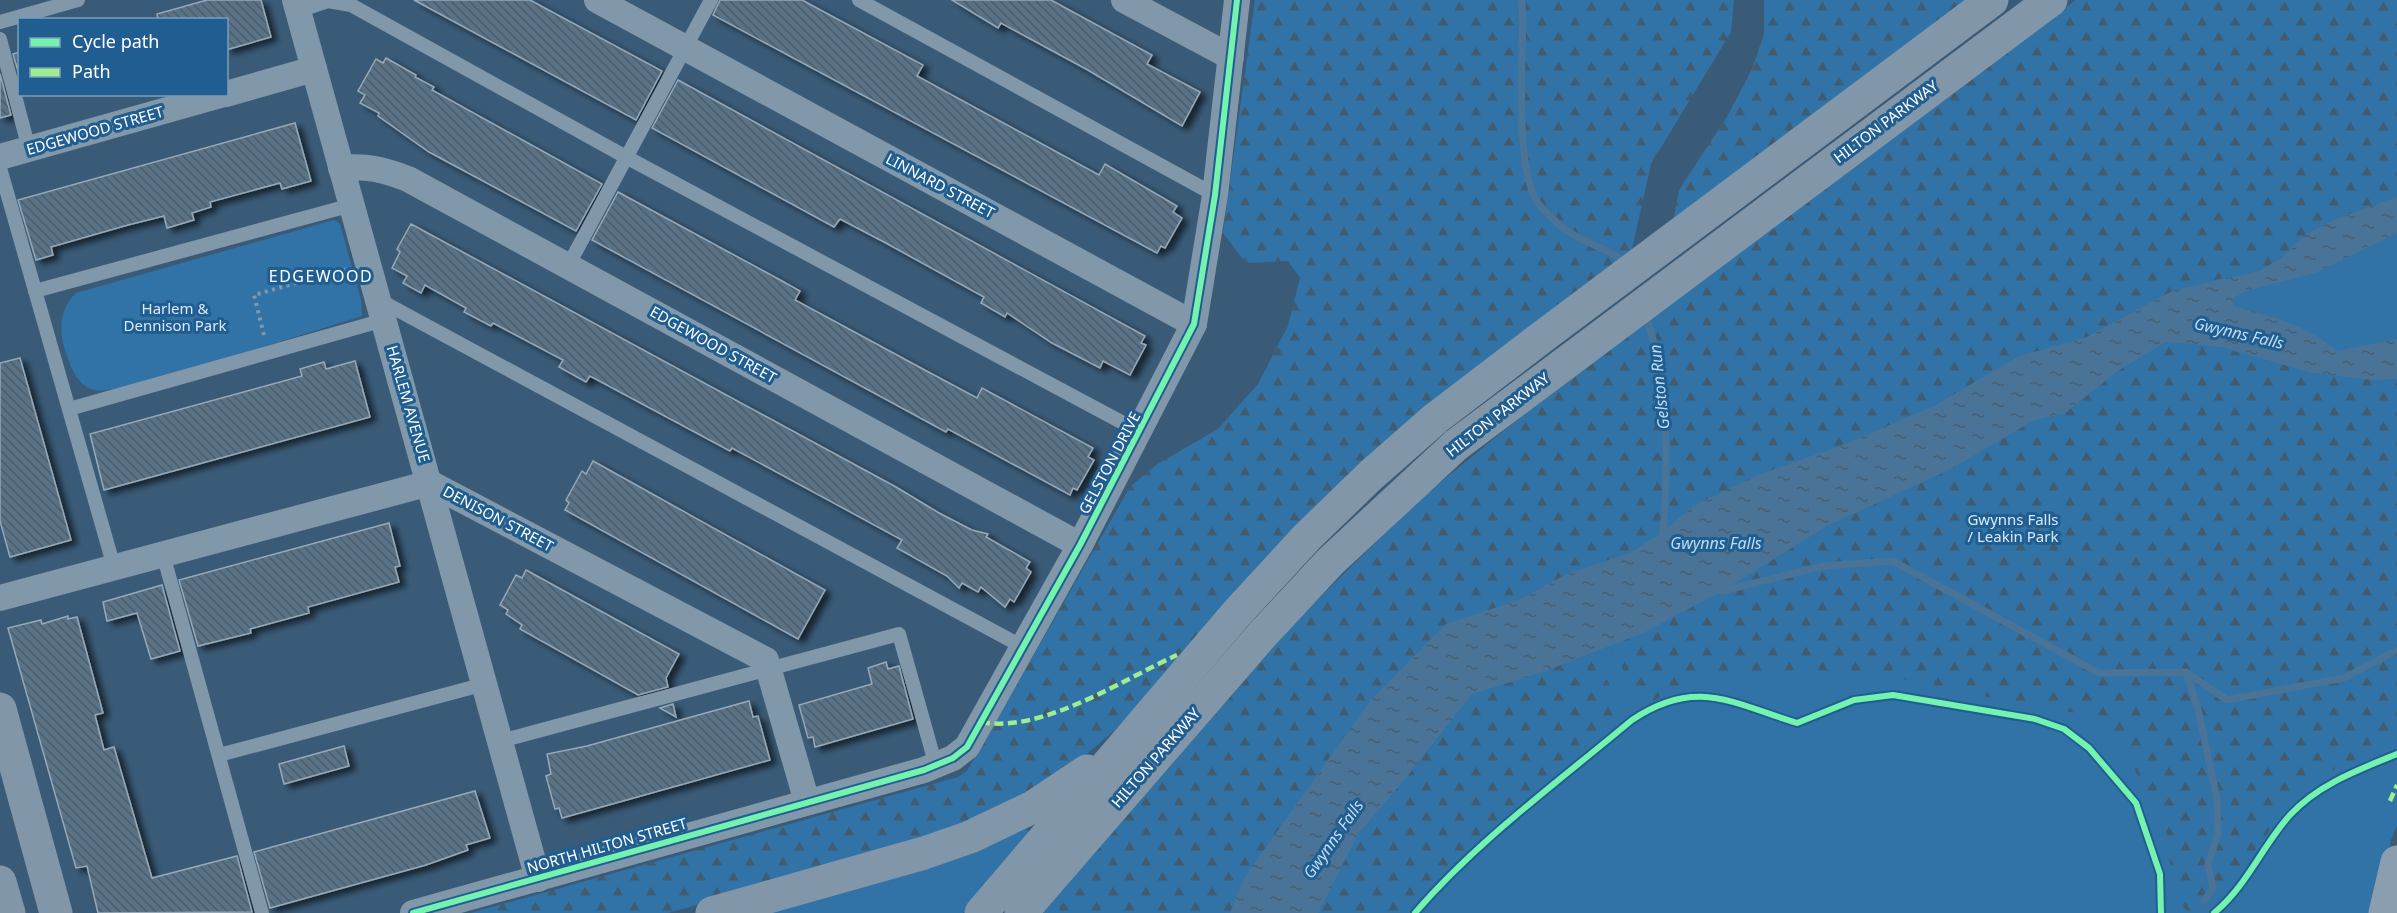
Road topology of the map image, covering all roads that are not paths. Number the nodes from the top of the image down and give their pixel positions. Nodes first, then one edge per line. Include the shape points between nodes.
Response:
1 (78, 0) edge
2 (597, 0) edge
3 (711, 0) edge
4 (859, 0) edge
5 (1124, 0) edge
6 (1237, 0) edge
7 (1992, 0) edge
8 (2051, 0) edge
9 (297, 6) edge
10 (0, 22) edge
11 (0, 39) edge
12 (686, 48) junction
13 (1231, 57) junction
14 (314, 69) junction
15 (228, 93) edge
16 (218, 96) edge
17 (29, 149) junction
18 (0, 157) edge
19 (626, 157) junction
20 (0, 168) edge
21 (341, 168) junction
22 (1215, 195) junction
23 (352, 205) junction
24 (568, 266) junction
25 (35, 291) junction
26 (382, 310) junction
27 (1194, 324) junction
28 (69, 409) junction
29 (1140, 432) junction
30 (430, 483) junction
31 (1080, 545) junction
32 (163, 554) junction
33 (114, 567) junction
34 (0, 598) edge
35 (1023, 647) junction
36 (768, 669) junction
37 (485, 684) junction
38 (0, 709) edge
39 (501, 741) junction
40 (1125, 744) junction
41 (219, 755) junction
42 (936, 766) junction
43 (807, 802) junction
44 (2397, 862) edge
45 (538, 879) junction
46 (0, 882) edge
47 (9, 913) edge
48 (56, 913) edge
49 (262, 913) edge
50 (413, 913) edge
51 (712, 913) edge
52 (981, 913) edge
53 (1021, 913) edge
54 (2385, 913) edge

1 - 10 lane
2 - 12 street, LINNARD STREET
3 - 12 lane
4 - 22 lane
5 - 13 street
6 - 13 street, GELSTON DRIVE
7 - 40 main road via 1437,418 1307,537
8 - 53 main road, HILTON PARKWAY via 1456,445 1330,562
9 - 14 street, HARLEM AVENUE
9 - 19 lane via 328,1 351,5
11 - 17 lane
12 - 19 lane
12 - 27 street, LINNARD STREET
13 - 22 street, GELSTON DRIVE
14 - 15 street, EDGEWOOD STREET
14 - 21 street, HARLEM AVENUE
16 - 17 street, EDGEWOOD STREET
17 - 18 street, EDGEWOOD STREET
19 - 24 lane
19 - 29 lane
20 - 25 lane
21 - 23 street, HARLEM AVENUE
21 - 24 street, EDGEWOOD STREET via 363,165 408,179
22 - 27 street, GELSTON DRIVE
23 - 25 lane
23 - 26 street, HARLEM AVENUE
24 - 31 street, EDGEWOOD STREET
25 - 28 lane
26 - 28 lane
26 - 30 street, HARLEM AVENUE
26 - 35 lane
27 - 29 street, GELSTON DRIVE
28 - 33 lane
29 - 31 street, GELSTON DRIVE
30 - 32 street, DENISON STREET
30 - 36 street, DENISON STREET via 766,660
30 - 37 street, HARLEM AVENUE
31 - 35 street, GELSTON DRIVE
32 - 33 street, DENISON STREET
32 - 41 lane
33 - 34 street, DENISON STREET
35 - 42 street, GELSTON DRIVE via 967,747
36 - 39 lane
36 - 42 lane via 898,634
36 - 43 street
37 - 39 street, HARLEM AVENUE
37 - 41 lane
38 - 48 main road
39 - 45 street, HARLEM AVENUE
40 - 51 main road via 1033,807 970,837
40 - 52 main road
41 - 49 lane
42 - 43 street, GELSTON DRIVE
43 - 45 street, NORTH HILTON STREET
44 - 54 street
45 - 50 street, NORTH HILTON STREET
46 - 47 main road

